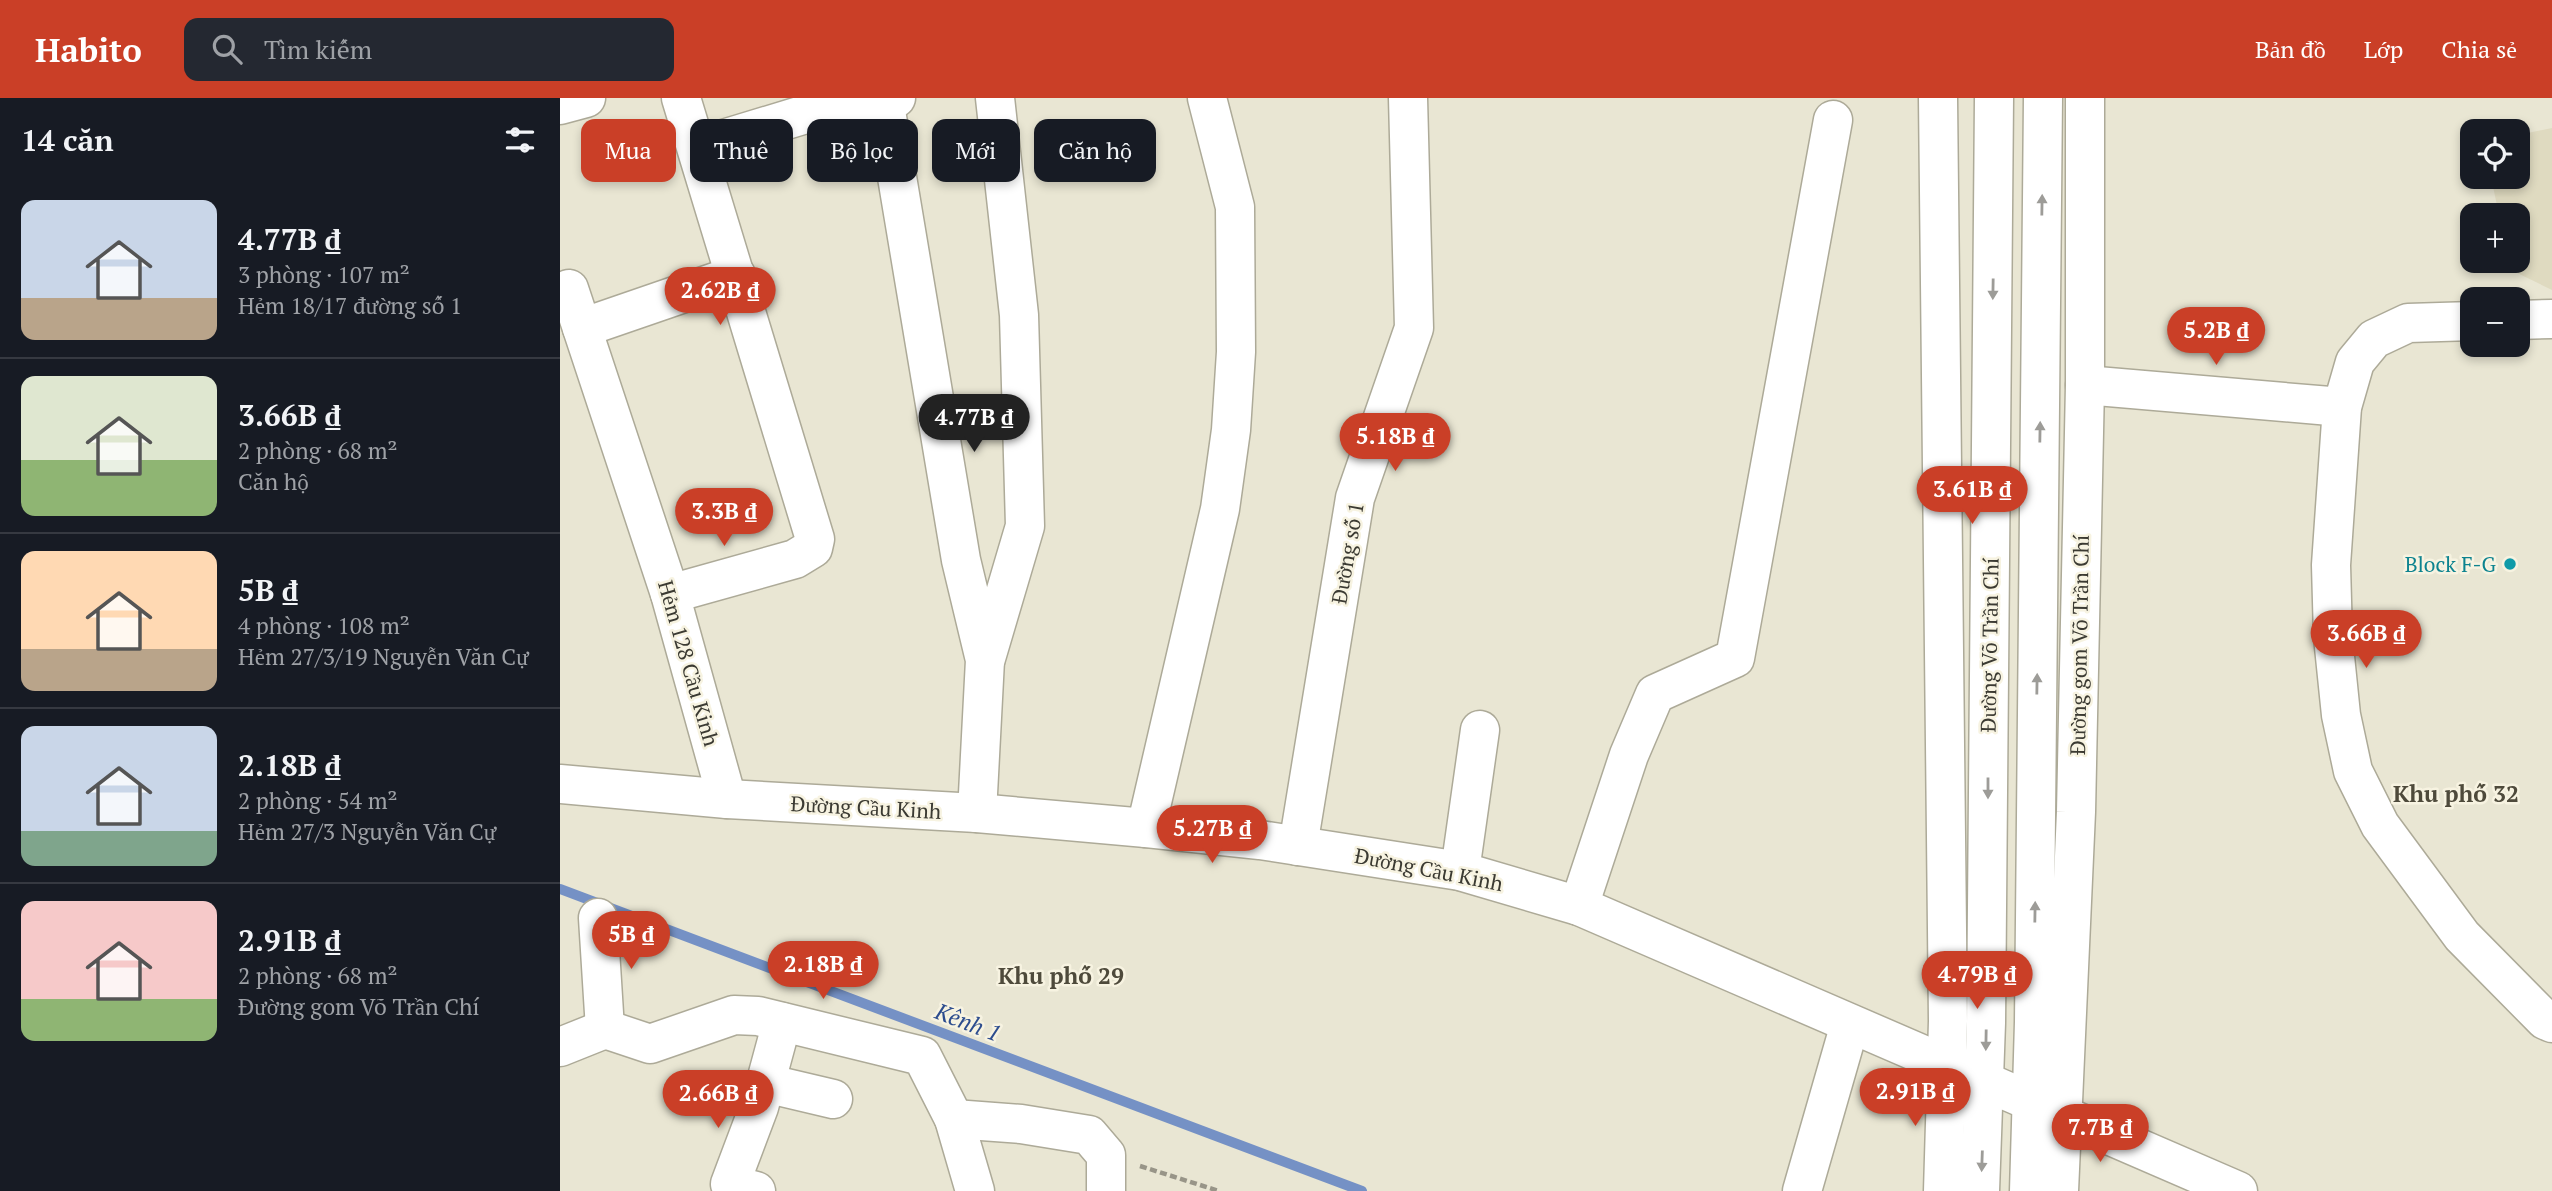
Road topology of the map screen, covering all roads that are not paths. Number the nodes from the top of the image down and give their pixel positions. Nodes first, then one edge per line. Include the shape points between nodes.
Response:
1 (586, 98) edge
2 (681, 98) edge
3 (995, 98) edge
4 (1207, 98) edge
5 (1408, 98) edge
6 (1938, 98) edge
7 (1994, 98) edge
8 (2043, 98) edge
9 (2085, 98) edge
10 (890, 99) edge
11 (560, 105) edge
12 (790, 119) edge
13 (1833, 120) dead end
14 (690, 126) edge
15 (707, 182) edge
16 (736, 275) junction
17 (569, 289) dead end
18 (2552, 319) edge
19 (2530, 320) edge
20 (2460, 321) edge
21 (582, 328) junction
22 (2085, 385) junction
23 (2342, 407) junction
24 (670, 594) junction
25 (985, 660) junction
26 (1480, 730) dead end
27 (560, 783) edge
28 (727, 800) junction
29 (977, 813) junction
30 (1146, 828) junction
31 (1298, 846) junction
32 (1460, 871) junction
33 (1579, 906) junction
34 (598, 918) dead end
35 (782, 1022) junction
36 (2552, 1023) edge
37 (1850, 1024) junction
38 (605, 1028) junction
39 (560, 1046) edge
40 (1946, 1066) junction
41 (765, 1083) junction
42 (1985, 1083) junction
43 (833, 1099) dead end
44 (2046, 1109) junction
45 (954, 1119) junction
46 (1106, 1173) edge
47 (756, 1191) edge
48 (975, 1191) edge
49 (1802, 1191) edge
50 (1943, 1191) edge
51 (1980, 1191) edge
52 (2029, 1191) edge
53 (2059, 1191) edge
54 (2238, 1191) edge

1 - 11 main road
2 - 14 main road
3 - 25 main road via 1018,315 1025,526
4 - 30 main road via 1235,207 1236,352 1230,430 1220,509
5 - 31 main road, Đường số 1 via 1414,328 1356,498
6 - 40 main road
7 -> 42 main road, Đường Võ Trần Chí
44 -> 8 main road
9 - 22 main road, Đường gom Võ Trần Chí
10 - 12 main road via 829,107
10 - 25 main road via 961,560
13 - 33 main road via 1735,659 1655,694 1629,755
15 - 16 main road
16 - 21 main road
16 - 24 main road via 815,539 813,548 795,559
17 - 21 main road, Hẻm 128 Cầu Kinh
18 - 19 main road
20 - 23 main road via 2409,323 2374,339 2356,362
21 - 24 main road, Hẻm 128 Cầu Kinh
22 - 23 main road
22 - 44 main road, Đường gom Võ Trần Chí via 2076,812
23 - 36 main road via 2331,565 2333,637 2341,715 2353,771 2380,825 2462,936
24 - 28 main road, Hẻm 128 Cầu Kinh
25 - 29 main road
26 - 32 main road
27 - 28 main road, Đường Cầu Kinh
28 - 29 main road, Đường Cầu Kinh
29 - 30 main road, Đường Cầu Kinh
30 - 31 main road, Đường Cầu Kinh
31 - 32 main road, Đường Cầu Kinh
32 - 33 main road, Đường Cầu Kinh
33 - 37 main road, Đường Cầu Kinh
34 - 38 main road
35 - 38 main road via 734,1015 650,1044
35 - 41 main road
35 - 45 main road via 922,1056
37 - 40 main road, Đường Cầu Kinh
37 - 49 main road
38 - 39 main road
40 - 42 main road, Đường Cầu Kinh
40 - 50 main road
41 - 43 main road
41 - 47 main road via 730,1184
42 - 44 main road, Đường Cầu Kinh
42 -> 51 main road, Đường Võ Trần Chí
44 - 52 main road
44 - 53 main road, Đường gom Võ Trần Chí
44 - 54 main road, Đường Cầu Kinh
45 - 46 main road via 1089,1135
45 - 48 main road

